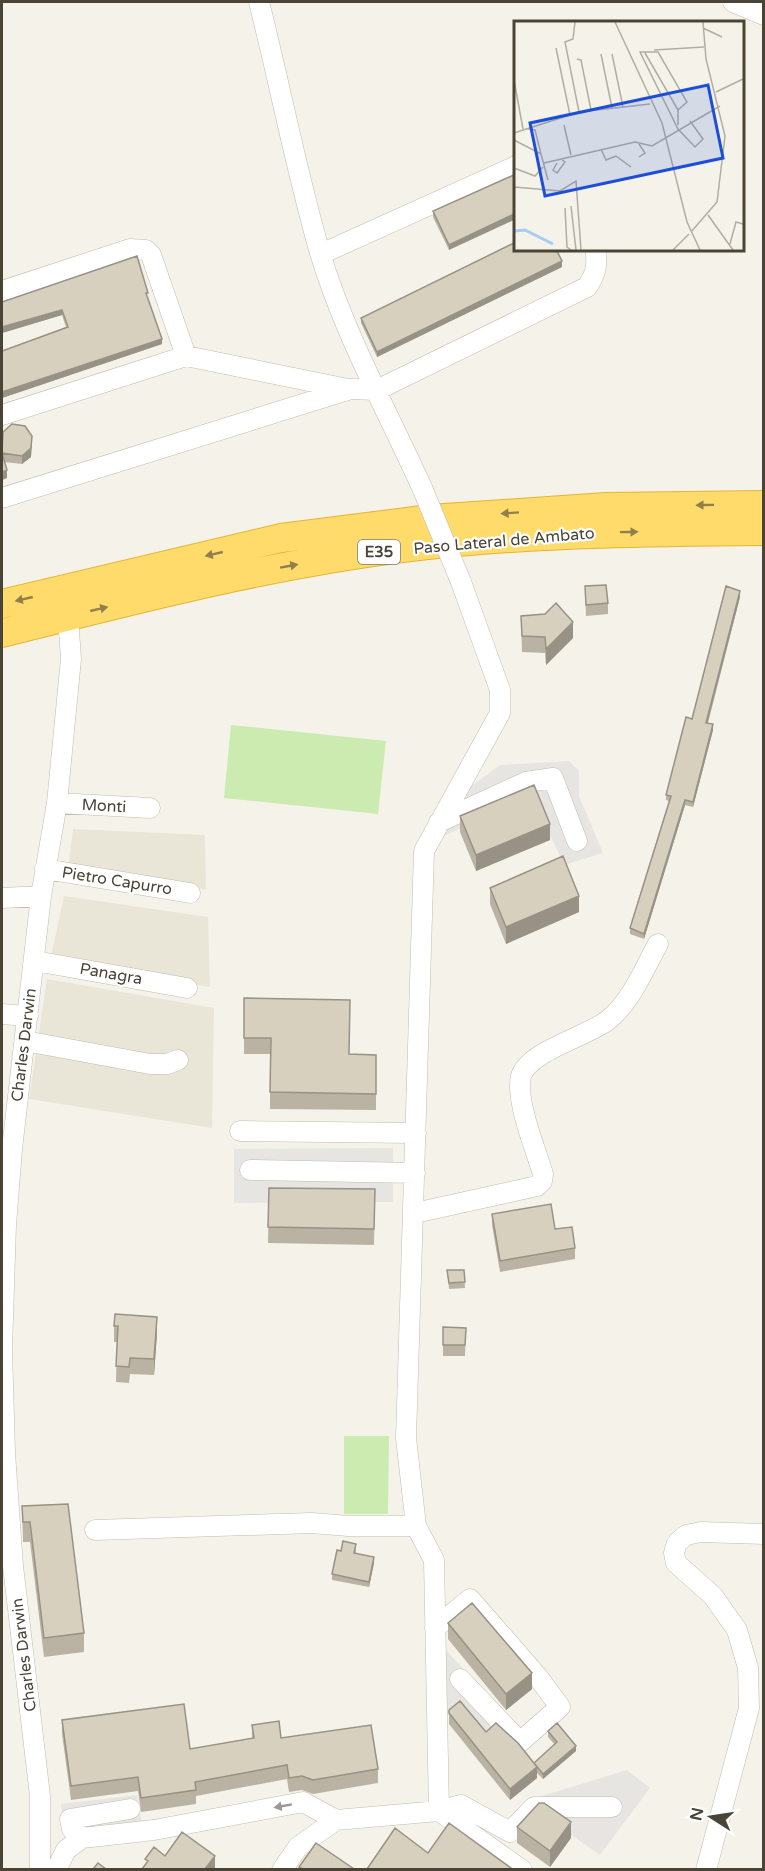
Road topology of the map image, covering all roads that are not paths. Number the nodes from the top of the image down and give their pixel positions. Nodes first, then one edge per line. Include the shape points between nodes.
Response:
1 (259, 2) edge
2 (733, 2) edge
3 (764, 15) edge
4 (514, 167) edge
5 (595, 250) edge
6 (321, 254) junction
7 (2, 291) edge
8 (186, 356) junction
9 (351, 389) junction
10 (377, 390) junction
11 (2, 415) edge
12 (2, 498) edge
13 (764, 505) edge
14 (764, 531) edge
15 (2, 604) edge
16 (68, 616) junction
17 (2, 633) edge
18 (57, 803) junction
19 (150, 808) dead end
20 (439, 822) junction
21 (577, 841) dead end
22 (45, 869) junction
23 (190, 893) dead end
24 (41, 896) junction
25 (2, 898) edge
26 (658, 944) dead end
27 (35, 961) junction
28 (187, 988) dead end
29 (2, 1014) edge
30 (28, 1016) junction
31 (25, 1041) junction
32 (178, 1060) dead end
33 (240, 1131) dead end
34 (416, 1133) junction
35 (250, 1170) dead end
36 (415, 1173) junction
37 (415, 1213) junction
38 (4, 1225) edge
39 (2, 1349) edge
40 (3, 1452) edge
41 (416, 1526) junction
42 (95, 1530) dead end
43 (764, 1534) edge
44 (435, 1628) junction
45 (460, 1679) dead end
46 (612, 1807) dead end
47 (130, 1809) dead end
48 (439, 1811) junction
49 (336, 1820) junction
50 (82, 1838) junction
51 (40, 1869) edge
52 (56, 1869) edge
53 (282, 1869) edge
54 (522, 1869) edge
55 (706, 1869) edge

1 - 6 street
2 - 3 street
4 - 6 street
5 - 10 street via 598,263 586,287
6 - 10 street via 354,347
7 - 8 street via 130,249 146,250 158,270
8 - 9 street
8 - 11 street
9 - 10 street
9 - 12 street
10 - 20 street, bridge via 461,582 500,690 500,713
13 -> 15 highway, Paso Lateral de Ambato / E35 via 606,507 430,519 281,538
16 -> 14 highway, Paso Lateral de Ambato / E35 via 287,566 436,544 604,533
16 - 17 highway, Paso Lateral de Ambato / E35
16 - 18 street, Charles Darwin via 71,659
18 - 19 street, Monti
18 - 22 street, Charles Darwin
20 - 21 street via 526,782 553,778
20 - 34 street via 424,850
22 - 23 street, Pietro Capurro
22 - 24 street, Charles Darwin
24 - 25 street
24 - 27 street, Charles Darwin
26 - 37 street via 622,1008 607,1022 533,1060 522,1075 520,1093 542,1181 537,1186
27 - 28 street, Panagra
27 - 30 street, Charles Darwin
29 - 30 street
30 - 31 street, Charles Darwin
31 - 32 street via 150,1064 167,1065
31 - 38 street, Charles Darwin
33 - 34 street
34 - 36 street
35 - 36 street
36 - 37 street
37 - 41 street via 406,1438
38 - 39 street, Charles Darwin
39 - 40 street, Charles Darwin
40 - 51 street, Charles Darwin via 40,1796
41 - 42 street via 312,1523
41 - 44 street via 434,1560
43 - 55 street via 686,1535 677,1543 674,1553 676,1563 713,1596 737,1630 748,1668 749,1708
44 - 45 street via 470,1599 560,1707 520,1742
44 - 48 street
46 - 48 street via 534,1807 510,1832 461,1804
47 - 50 street via 70,1819 72,1829
48 - 49 street
48 - 54 street
49 -> 50 street via 303,1802 154,1830
49 - 53 street via 298,1847
50 - 52 street via 66,1850

